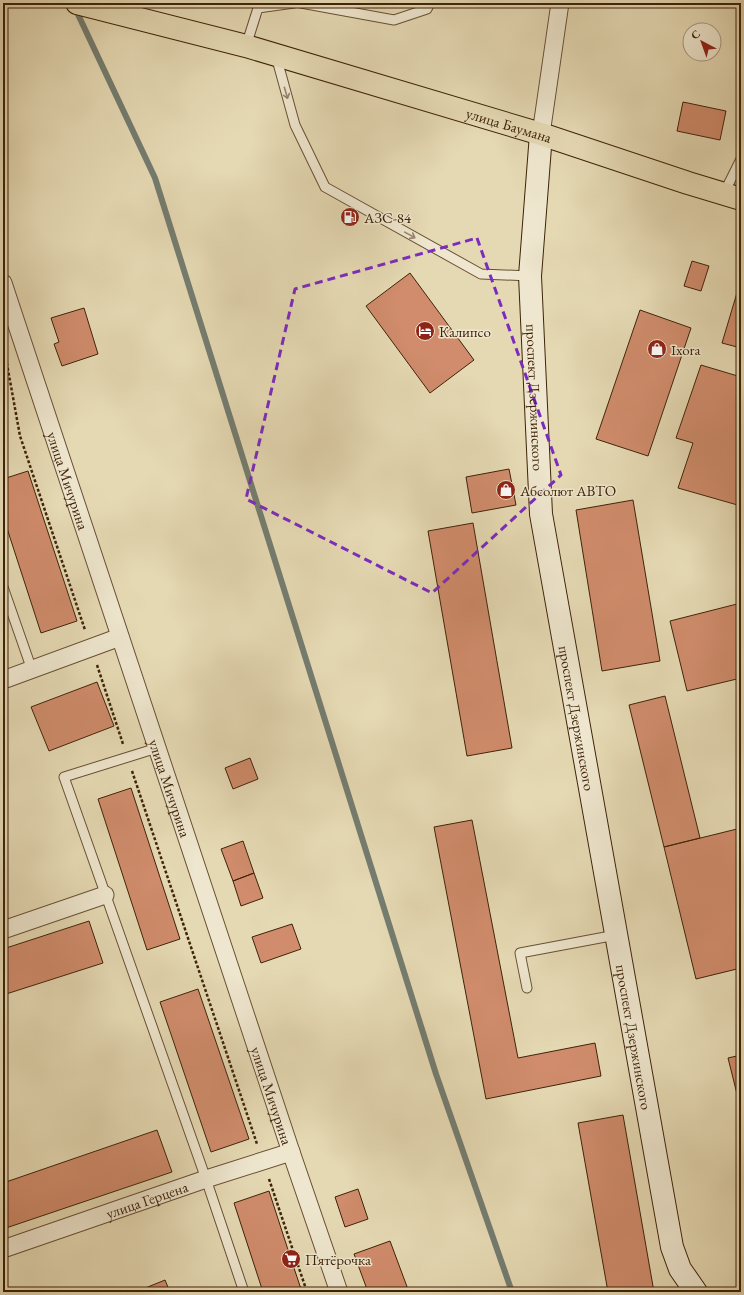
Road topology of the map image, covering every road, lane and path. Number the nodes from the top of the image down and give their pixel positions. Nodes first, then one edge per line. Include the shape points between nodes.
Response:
1 (78, 3) edge
2 (294, 3) edge
3 (300, 3) edge
4 (430, 3) edge
5 (560, 3) edge
6 (246, 46) junction
7 (276, 55) junction
8 (541, 134) junction
9 (741, 159) edge
10 (733, 196) edge
11 (530, 276) junction
12 (3, 283) edge
13 (4, 351) dead end
14 (3, 587) edge
15 (120, 637) junction
16 (91, 648) junction
17 (32, 670) junction
18 (3, 680) edge
19 (157, 748) junction
20 (127, 757) junction
21 (105, 895) junction
22 (3, 930) edge
23 (616, 935) junction
24 (527, 988) dead end
25 (291, 1152) junction
26 (262, 1161) junction
27 (206, 1179) junction
28 (3, 1249) edge
29 (244, 1292) edge
30 (307, 1292) edge
31 (339, 1292) edge
32 (696, 1292) edge

1 - 6 main road, улица Баумана
2 - 6 lane via 258,8
3 - 4 lane via 394,20 427,9
5 - 8 street
6 - 7 main road, улица Баумана
7 - 8 main road, улица Баумана
7 -> 11 lane via 296,125 325,188 481,274
8 - 10 main road, улица Баумана
8 - 11 street, проспект Дзержинского
9 - 10 lane
11 - 23 street, проспект Дзержинского via 541,514
12 - 15 street, улица Мичурина
13 - 16 path via 20,436
14 - 17 lane
15 - 16 street
15 - 19 street, улица Мичурина
16 - 17 street
16 - 20 path
17 - 18 street
19 - 20 lane
19 - 25 street, улица Мичурина
20 - 21 lane via 64,777
20 - 26 path
21 - 22 street
21 - 27 lane
23 - 24 lane via 520,953
23 - 32 street, проспект Дзержинского via 672,1247 680,1269
25 - 26 street, улица Герцена
25 - 31 street, улица Мичурина
26 - 27 street, улица Герцена
26 - 30 path
27 - 28 street, улица Герцена
27 - 29 lane

